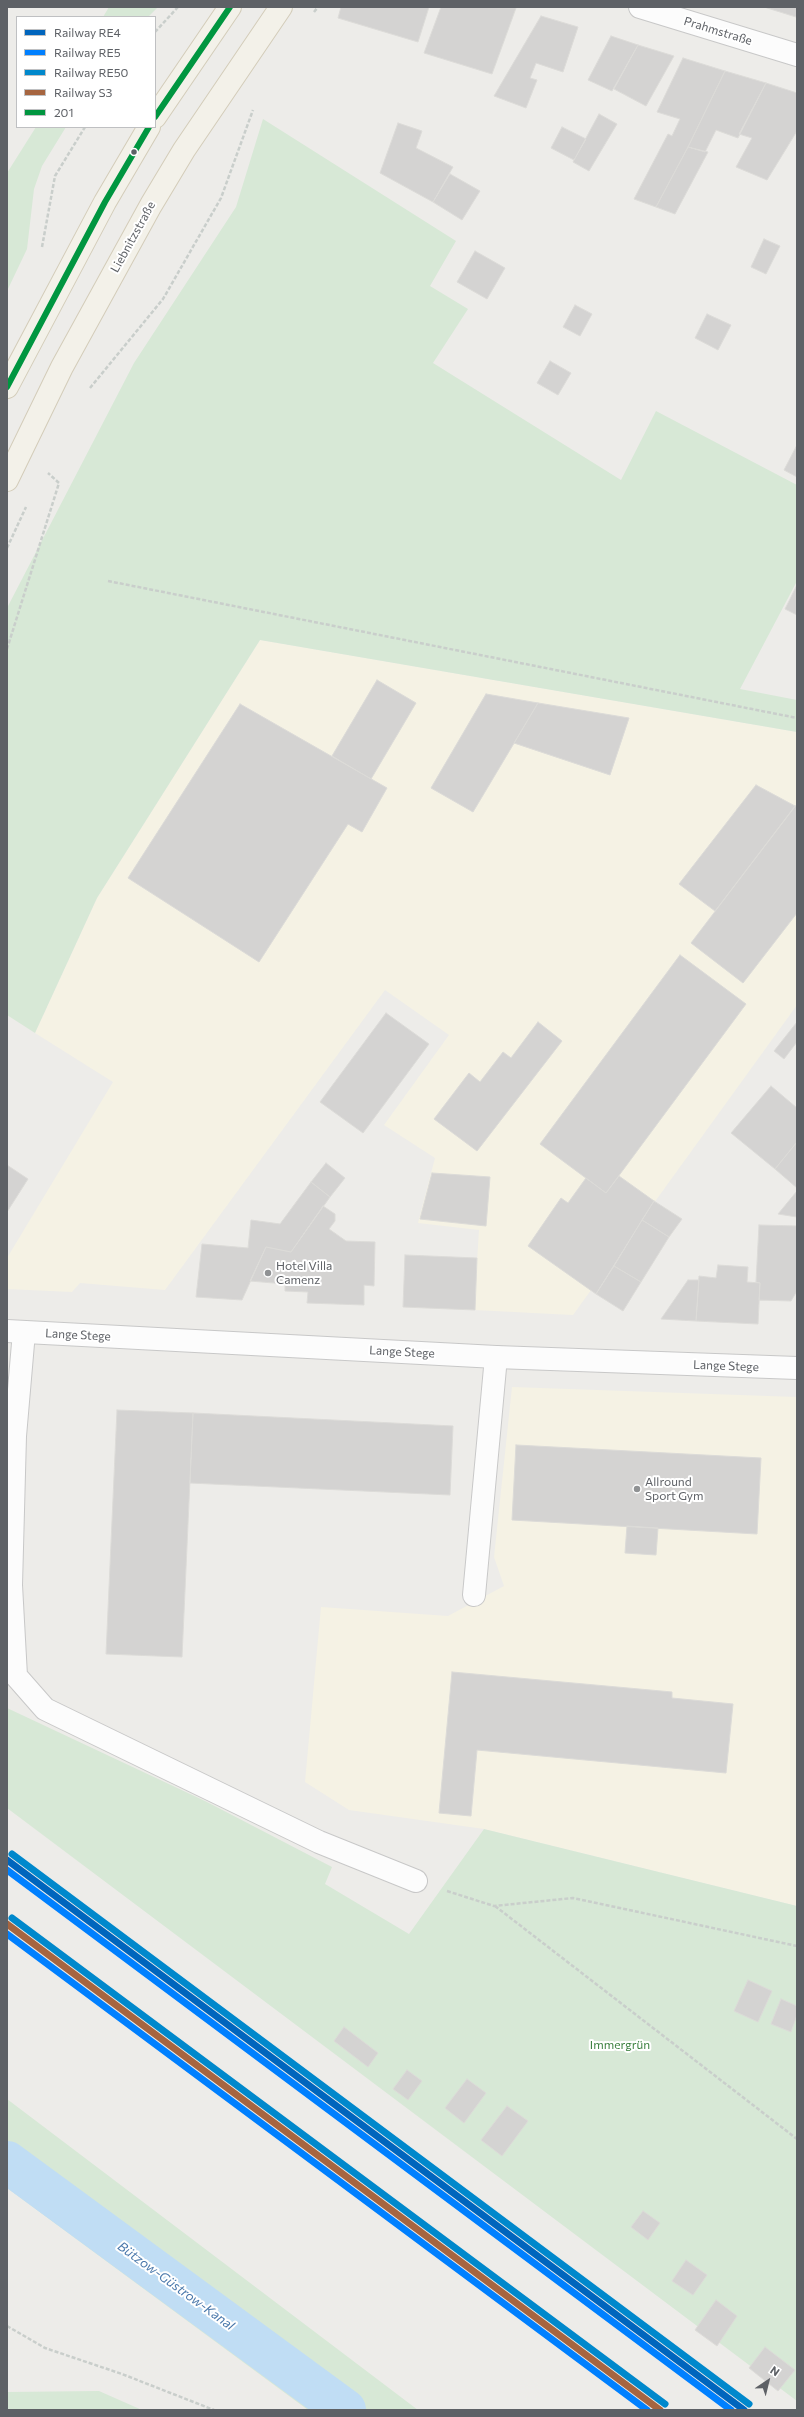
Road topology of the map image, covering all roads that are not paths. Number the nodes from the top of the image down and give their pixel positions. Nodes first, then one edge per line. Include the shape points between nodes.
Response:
1 (230, 7) edge
2 (281, 7) edge
3 (640, 7) edge
4 (797, 55) edge
5 (156, 116) edge
6 (148, 128) edge
7 (7, 387) edge
8 (7, 480) edge
9 (16, 1332) edge
10 (496, 1356) junction
11 (797, 1368) edge
12 (474, 1595) dead end
13 (416, 1881) road end

1 - 5 main road
2 - 8 main road, Liebnitzstraße via 184,150 151,205 62,367
3 - 4 street, Prahmstraße
6 - 7 main road via 105,202
9 - 10 street, Lange Stege
9 - 13 street via 11,1585 16,1676 45,1709 319,1842
10 - 11 street, Lange Stege
10 - 12 street

